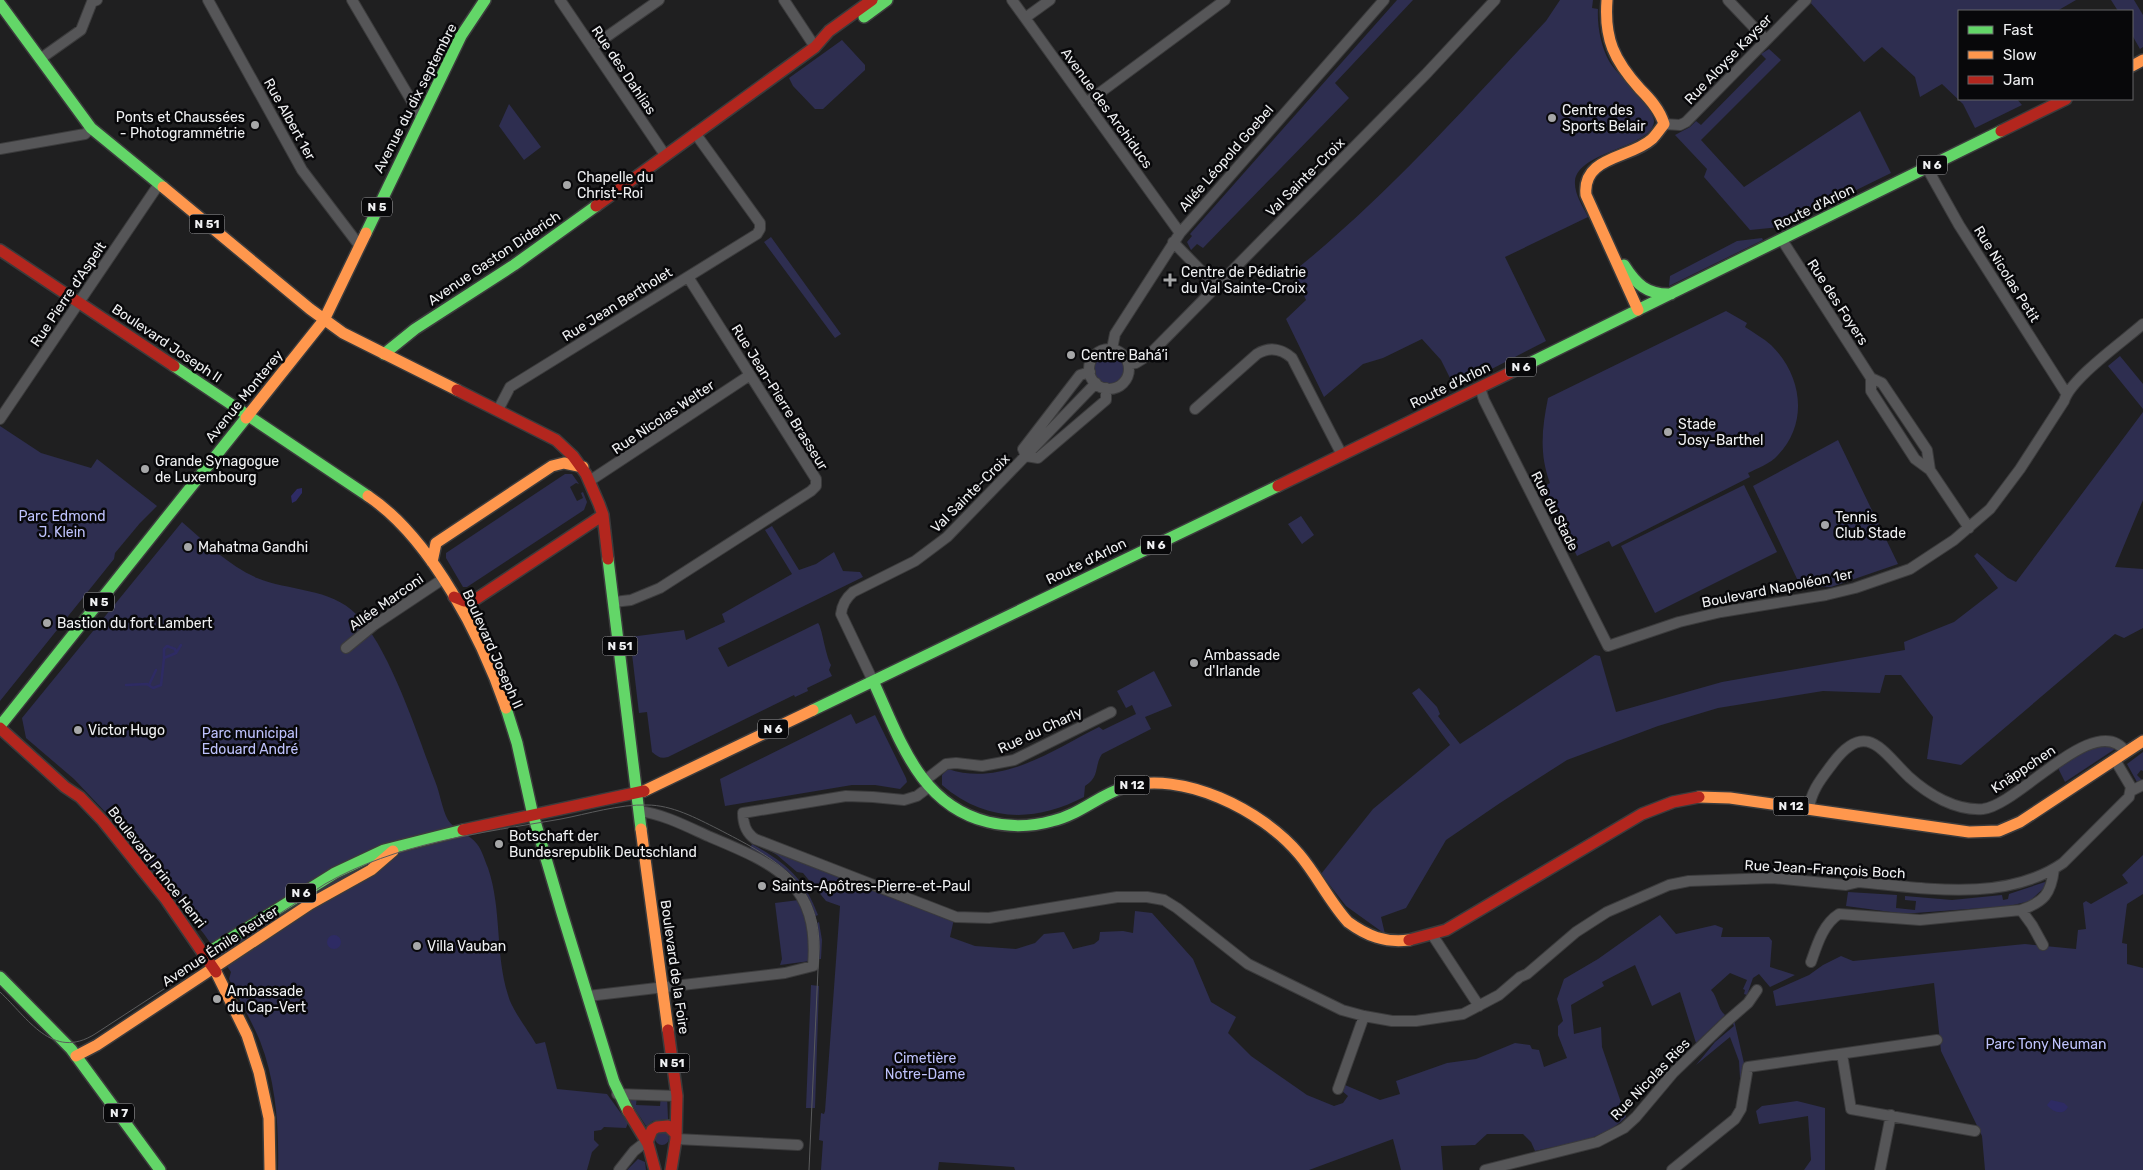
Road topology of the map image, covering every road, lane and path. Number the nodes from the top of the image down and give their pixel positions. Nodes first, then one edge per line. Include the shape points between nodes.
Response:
1 (97, 0) edge
2 (208, 0) edge
3 (352, 0) edge
4 (485, 0) edge
5 (560, 0) edge
6 (659, 0) edge
7 (784, 0) edge
8 (872, 0) edge
9 (887, 0) edge
10 (1012, 0) edge
11 (1050, 0) edge
12 (1225, 0) edge
13 (1384, 0) edge
14 (1495, 0) edge
15 (1607, 0) edge
16 (1728, 0) edge
17 (1806, 0) edge
18 (0, 4) edge
19 (1025, 18) junction
20 (1766, 40) junction
21 (592, 47) junction
22 (815, 47) junction
23 (40, 60) junction
24 (2064, 100) edge
25 (1086, 103) junction
26 (421, 117) junction
27 (1664, 124) junction
28 (91, 128) junction
29 (695, 133) junction
30 (0, 149) edge
31 (665, 155) junction
32 (1927, 168) junction
33 (159, 184) junction
34 (1602, 228) junction
35 (1180, 233) junction
36 (1782, 240) junction
37 (1173, 242) junction
38 (359, 245) junction
39 (0, 250) edge
40 (688, 277) junction
41 (1216, 286) junction
42 (1671, 294) junction
43 (79, 302) junction
44 (1638, 310) junction
45 (324, 320) junction
46 (2143, 324) edge
47 (1112, 349) junction
48 (384, 354) junction
49 (1129, 364) junction
50 (1090, 372) junction
51 (750, 375) junction
52 (1871, 378) junction
53 (1096, 383) junction
54 (1106, 388) junction
55 (1480, 388) junction
56 (2066, 393) junction
57 (498, 410) junction
58 (1195, 410) dead end
59 (248, 415) junction
60 (0, 419) edge
61 (1342, 455) junction
62 (1026, 456) junction
63 (582, 467) junction
64 (1930, 470) junction
65 (591, 480) junction
66 (603, 515) junction
67 (1969, 528) junction
68 (432, 562) junction
69 (443, 580) junction
70 (454, 597) junction
71 (614, 602) junction
72 (1608, 646) joint
73 (346, 648) dead end
74 (873, 681) junction
75 (1111, 712) dead end
76 (0, 727) edge
77 (2143, 741) edge
78 (2126, 752) junction
79 (2115, 760) junction
80 (926, 784) junction
81 (2143, 785) edge
82 (2131, 791) junction
83 (638, 794) junction
84 (1808, 809) junction
85 (639, 811) junction
86 (743, 813) joint
87 (534, 815) junction
88 (404, 844) junction
89 (2054, 869) junction
90 (2021, 910) junction
91 (1432, 936) junction
92 (2042, 945) dead end
93 (204, 955) junction
94 (1811, 962) dead end
95 (213, 968) junction
96 (0, 977) edge
97 (662, 987) junction
98 (1757, 990) dead end
99 (588, 996) junction
100 (1479, 1006) junction
101 (1364, 1016) junction
102 (1937, 1040) dead end
103 (1842, 1054) junction
104 (76, 1056) junction
105 (1338, 1089) dead end
106 (617, 1094) junction
107 (677, 1096) junction
108 (1891, 1115) junction
109 (1975, 1131) dead end
110 (676, 1139) junction
111 (649, 1143) junction
112 (798, 1145) dead end
113 (160, 1170) edge
114 (270, 1170) edge
115 (620, 1170) edge
116 (655, 1170) edge
117 (671, 1170) edge
118 (1485, 1170) edge
119 (1672, 1170) edge
120 (1880, 1170) edge

1 - 23 street via 92,2 81,30
2 - 38 street, Rue Albert 1er via 302,170
3 - 26 street
4 - 26 main road, Avenue du dix septembre / N 5 via 461,36
5 - 21 street, Rue des Dahlias
6 - 21 street
7 - 22 street
8 - 22 main road, Avenue Gaston Diderich via 829,31
9 - 22 main road, Avenue Gaston Diderich via 833,39
10 - 19 street, Avenue des Archiducs
11 - 19 street
12 - 25 street
13 - 35 street, Allée Léopold Goebel
14 - 41 street, Val Sainte-Croix
15 - 27 main road via 1606,31 1615,58 1657,107
16 - 20 street
17 - 20 street, Rue Aloyse Kayser
18 - 23 main road, N 51
19 - 25 street, Avenue des Archiducs
20 - 27 street, Rue Aloyse Kayser via 1686,122 1680,126
21 - 31 street, Rue des Dahlias
22 - 29 main road, Avenue Gaston Diderich
23 - 28 main road, N 51
24 - 32 main road, Route d'Arlon / N 6
25 - 35 street, Avenue des Archiducs
26 - 38 main road, Avenue du dix septembre / N 5
27 - 34 main road via 1651,140 1590,173 1585,184 1586,195
28 - 30 street via 85,134
28 - 33 main road, N 51
29 - 31 main road, Avenue Gaston Diderich
29 - 40 street, Rue Jean Bertholet via 760,223 760,230
31 - 48 main road, Avenue Gaston Diderich via 514,265 415,329
32 - 36 main road, Route d'Arlon / N 6
32 - 56 street, Rue Nicolas Petit via 1959,225
33 - 43 street, Rue Pierre d'Aspelt
33 - 45 main road, N 51
34 - 42 main road via 1630,275 1642,288 1658,295
34 - 44 main road
35 - 37 street, Allée Léopold Goebel
36 - 42 main road, Route d'Arlon / N 6
36 - 52 street, Rue des Foyers
37 - 41 street
37 - 47 street, Allée Léopold Goebel via 1115,334
38 - 45 main road, Avenue du dix septembre / N 5
39 - 43 main road, Boulevard Joseph II
40 - 51 street, Rue Jean-Pierre Brasseur
40 - 57 street, Rue Jean Bertholet via 510,387
41 - 49 street, Val Sainte-Croix via 1144,359
42 - 44 main road, Route d'Arlon / N 6
43 - 59 main road, Boulevard Joseph II
43 - 60 street, Rue Pierre d'Aspelt
44 - 55 main road, Route d'Arlon / N 6
45 - 48 main road, N 51
45 - 59 main road, Avenue Monterey / N 5
46 - 56 street, Boulevard Napoléon 1er
47 - 49 street via 1123,354
47 - 50 street, Val Sainte-Croix via 1098,353 1090,365
48 - 57 main road, N 51
49 - 54 street via 1129,372 1121,385
50 - 53 street
50 - 62 street, Val Sainte-Croix via 1080,375 1023,449
51 - 65 street, Rue Nicolas Welter
51 - 71 street, Rue Jean-Pierre Brasseur via 816,479 816,486 660,588 631,600
52 - 64 street, Rue des Foyers via 1871,391 1915,459
52 - 64 street, Rue des Foyers via 1882,383 1927,450
53 - 54 street
53 - 62 street, Val Sainte-Croix
54 - 62 street, Val Sainte-Croix via 1106,400 1038,458
55 - 61 main road, Route d'Arlon / N 6
55 - 72 street, Rue du Stade
56 - 67 street, Boulevard Napoléon 1er via 2020,469 1990,510
57 - 63 main road, N 51 via 556,440
58 - 61 street via 1263,350 1280,350 1292,358
59 - 68 main road, Boulevard Joseph II via 380,504 413,537
59 - 76 main road, Avenue Monterey / N 5
61 - 74 main road, Route d'Arlon / N 6
62 - 74 street, Val Sainte-Croix via 947,537 915,560 854,592 844,601 841,614
63 - 65 main road, N 51
63 - 68 main road via 564,463 552,466 436,543
64 - 67 street, Rue des Foyers
65 - 66 main road, N 51
66 - 70 main road via 473,601
66 - 71 main road, N 51
67 - 72 street, Boulevard Napoléon 1er via 1905,572 1826,595 1679,622
68 - 69 main road, Boulevard Joseph II
69 - 70 main road, Boulevard Joseph II
69 - 73 street, Allée Marconi via 374,625
70 - 87 main road, Boulevard Joseph II via 496,683 514,734
71 - 83 main road, N 51
74 - 80 main road, N 12
74 - 83 main road, N 6
75 - 80 street, Rue du Charly via 1014,760 982,766 946,764
76 - 93 main road, Boulevard Prince Henri via 103,821 165,898
77 - 78 main road, N 12
78 - 79 main road, N 12
78 - 84 street, Knäppchen via 2115,742 2096,742 2081,747 2004,801 1985,808 1966,809 1925,790 1887,752 1863,741 1843,749 1814,789
79 - 82 street
79 - 84 main road, N 12 via 2020,822 1999,830 1969,832
80 - 86 street, Rue du Charly via 917,796 904,800 846,796
80 - 91 main road, N 12 via 957,810 1006,825 1041,824 1071,814 1118,789 1144,783 1186,787 1212,795 1273,829 1298,853 1338,910 1360,930 1382,940 1403,942
81 - 82 street
82 - 89 street, Rue Jean-François Boch via 2130,798
83 - 85 main road, N 51
83 - 87 main road, Avenue Émile Reuter / N 6
84 - 91 main road, N 12 via 1697,796 1673,802 1642,814
85 - 97 main road, Boulevard de la Foire / N 51
85 - 97 street via 664,817 770,864 797,890 810,915 814,934 814,966 786,973
86 - 101 street, Rue Jean-François Boch via 746,829 755,839 956,917 989,918 1117,897 1164,900 1248,964 1342,1010
87 - 88 main road, Avenue Émile Reuter / N 6
87 - 99 main road, Boulevard Joseph II
88 - 93 main road, Avenue Émile Reuter / N 6 via 335,872
88 - 95 main road, Avenue Émile Reuter / N 6 via 365,874 310,904
89 - 90 street via 2052,888 2043,899
89 - 100 street, Rue Jean-François Boch via 2014,884 1979,890 1952,891 1858,882 1846,885 1772,878 1669,885 1608,912 1576,932 1527,974
90 - 92 street
90 - 94 street via 1920,920 1839,914 1828,924 1818,941
91 - 100 street
93 - 95 main road, Boulevard Prince Henri
95 - 104 main road, Avenue Émile Reuter / N 6
95 - 114 main road, Boulevard Prince Henri via 229,995 260,1072 269,1118
96 - 104 main road, N 7
97 - 99 street
97 - 107 main road, Boulevard de la Foire / N 51
98 - 118 street, Rue Nicolas Ries via 1748,1003 1673,1073 1624,1128 1597,1142
99 - 106 main road, Boulevard Joseph II
100 - 101 street, Rue Jean-François Boch via 1462,1014 1416,1021
101 - 105 street
102 - 103 street
103 - 108 street via 1851,1109
103 - 119 street via 1748,1067 1742,1110
104 - 113 main road, N 7
106 - 107 street
106 - 111 main road, Boulevard Joseph II
107 - 110 main road, Boulevard de la Foire / N 51
108 - 109 street
108 - 120 street
110 - 111 main road via 666,1150 655,1149
110 - 111 main road via 668,1126 656,1126 648,1134
110 - 112 street
110 - 117 main road, Boulevard de la Foire / N 51
111 - 115 street via 634,1151
111 - 116 main road, Boulevard Joseph II

